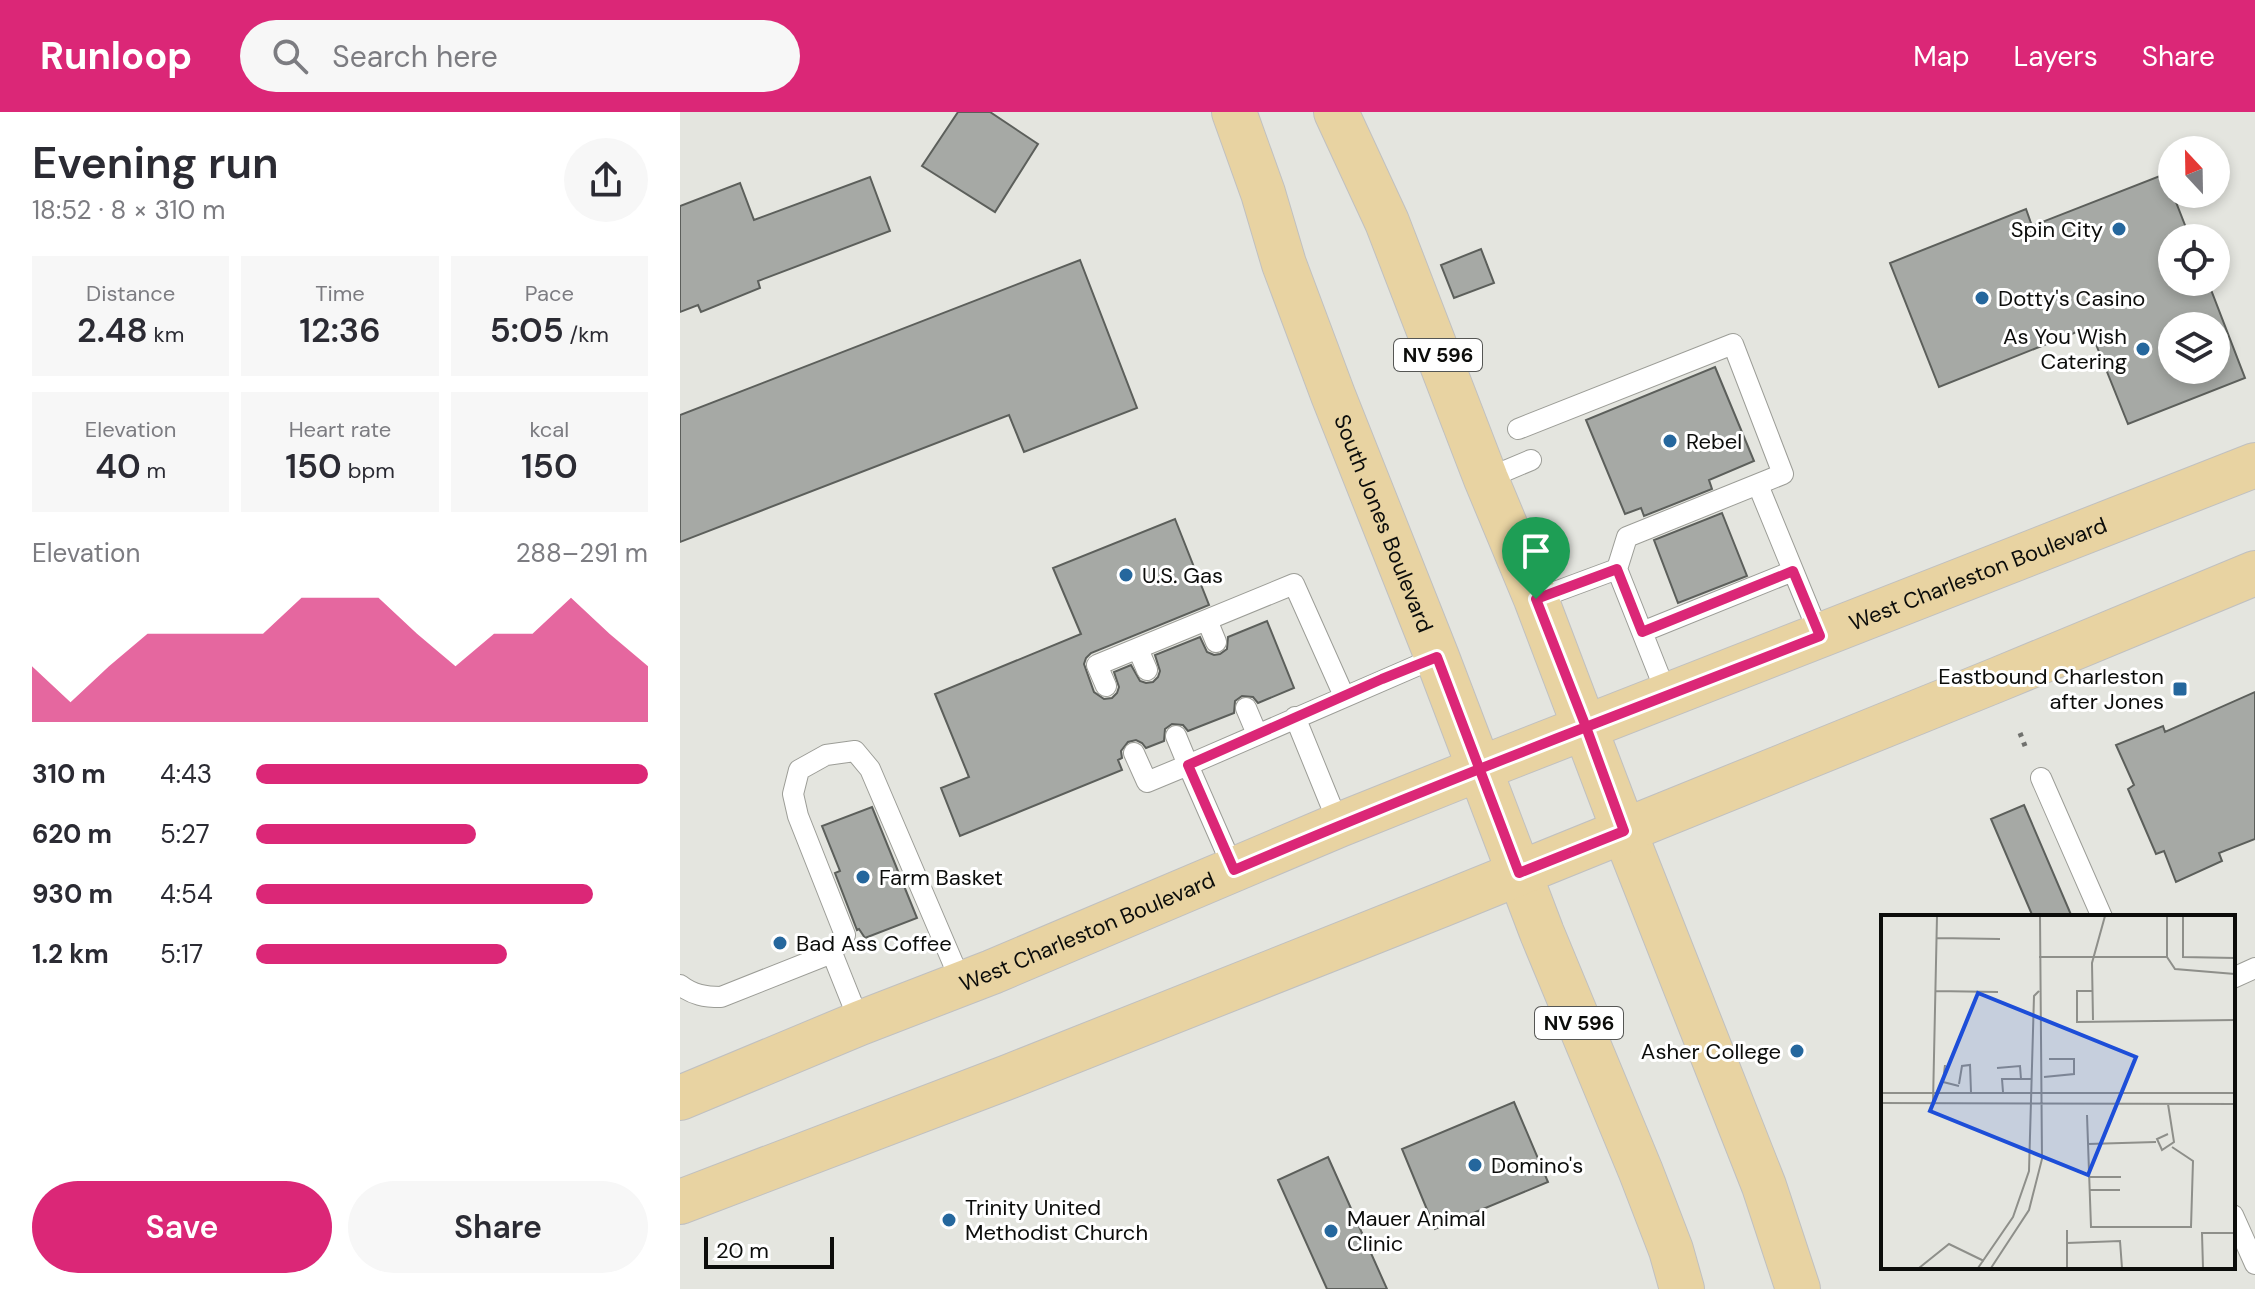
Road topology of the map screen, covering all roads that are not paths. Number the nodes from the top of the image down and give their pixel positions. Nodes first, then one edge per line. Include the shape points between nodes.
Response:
1 (1234, 112) edge
2 (1336, 112) edge
3 (1518, 429) dead end
4 (1531, 460) dead end
5 (2255, 465) edge
6 (1486, 479) junction
7 (1758, 485) junction
8 (1617, 569) junction
9 (1793, 571) junction
10 (2255, 573) edge
11 (1536, 599) junction
12 (1207, 620) junction
13 (1642, 632) junction
14 (1820, 636) junction
15 (1216, 642) dead end
16 (1138, 649) junction
17 (1437, 657) junction
18 (1147, 670) dead end
19 (1106, 686) dead end
20 (1667, 695) junction
21 (1344, 696) junction
22 (1246, 708) dead end
23 (1295, 717) junction
24 (1586, 727) junction
25 (1257, 734) junction
26 (1176, 736) dead end
27 (1134, 753) dead end
28 (1188, 765) junction
29 (1479, 769) junction
30 (2041, 778) dead end
31 (1339, 825) junction
32 (1624, 831) junction
33 (1234, 870) junction
34 (1519, 873) junction
35 (2101, 915) edge
36 (832, 953) junction
37 (2255, 968) edge
38 (2235, 977) edge
39 (962, 984) junction
40 (680, 985) edge
41 (860, 1023) junction
42 (680, 1098) edge
43 (680, 1202) edge
44 (2235, 1219) edge
45 (2255, 1264) edge
46 (1682, 1289) edge
47 (1798, 1289) edge

1 - 17 main road, South Jones Boulevard / NV 596 via 1290,279
2 - 6 main road, NV 596 via 1387,222
3 - 7 lane via 1733,344 1783,474
4 - 6 lane
5 - 14 main road, West Charleston Boulevard
6 - 11 main road, NV 596
7 - 8 lane via 1627,537
7 - 9 lane
8 - 11 lane
8 - 13 lane
9 - 13 lane
9 - 14 lane
10 - 32 main road
11 - 24 main road, NV 596
12 - 15 lane
12 - 16 lane
12 - 21 lane via 1294,584
13 - 20 lane
14 - 20 main road, West Charleston Boulevard
16 - 18 lane
16 - 19 lane via 1097,665
17 - 21 lane
17 - 29 main road, South Jones Boulevard / NV 596
20 - 24 main road, West Charleston Boulevard
21 - 23 lane
22 - 25 lane
23 - 25 lane
23 - 31 lane
24 - 29 main road, West Charleston Boulevard
24 - 32 main road, NV 596
25 - 28 lane
26 - 28 lane
27 - 28 lane via 1147,782
28 - 33 lane
29 - 31 main road, West Charleston Boulevard
29 - 34 main road, South Jones Boulevard / NV 596
30 - 35 lane
31 - 33 main road, West Charleston Boulevard
32 - 34 main road
32 - 47 main road, NV 596 via 1764,1186
33 - 39 main road, West Charleston Boulevard
34 - 43 main road
34 - 46 main road, South Jones Boulevard / NV 596 via 1646,1185
36 - 39 lane via 845,935 793,794 799,770 826,755 855,751 870,769
36 - 40 lane via 721,997 704,997
36 - 41 lane
37 - 38 lane
39 - 41 main road, West Charleston Boulevard
41 - 42 main road, West Charleston Boulevard
44 - 45 lane

